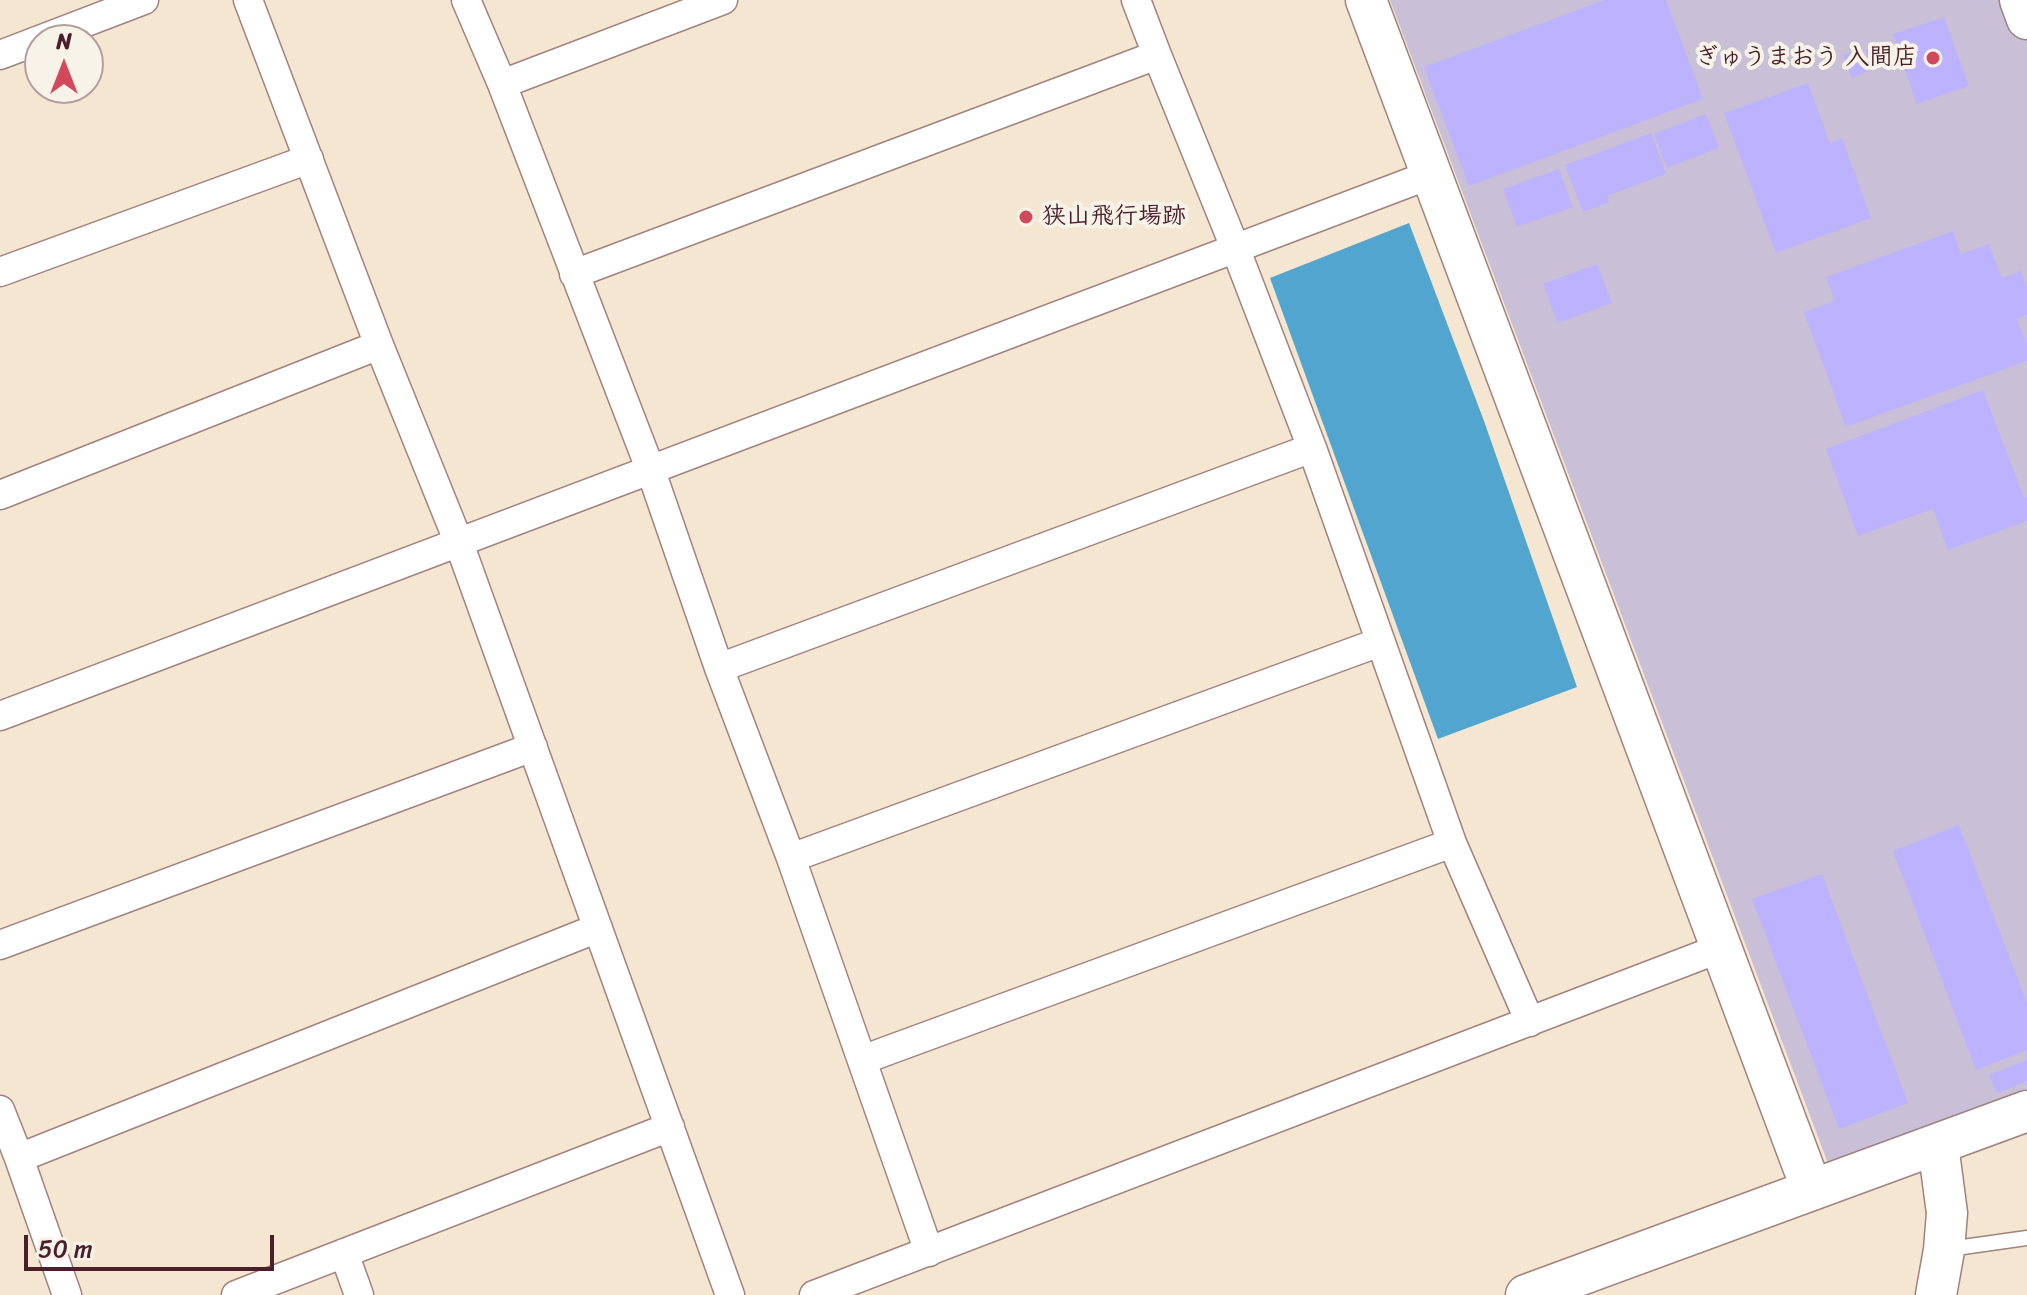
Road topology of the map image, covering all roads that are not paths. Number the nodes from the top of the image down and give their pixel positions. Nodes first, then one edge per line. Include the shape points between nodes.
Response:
1 (144, 0) edge
2 (248, 0) edge
3 (466, 0) edge
4 (723, 0) edge
5 (1136, 0) edge
6 (1366, 0) edge
7 (2020, 0) edge
8 (2027, 19) edge
9 (0, 55) edge
10 (1157, 55) junction
11 (502, 84) junction
12 (309, 159) junction
13 (1432, 174) junction
14 (1236, 250) junction
15 (0, 272) edge
16 (574, 274) junction
17 (379, 345) junction
18 (1312, 448) junction
19 (651, 471) junction
20 (0, 495) edge
21 (459, 543) junction
22 (1380, 642) junction
23 (719, 668) junction
24 (0, 716) edge
25 (533, 747) junction
26 (1452, 843) junction
27 (791, 858) junction
28 (598, 928) junction
29 (0, 945) edge
30 (1721, 948) junction
31 (1530, 1022) junction
32 (862, 1060) junction
33 (0, 1110) edge
34 (2027, 1111) edge
35 (670, 1127) junction
36 (1938, 1145) junction
37 (19, 1158) junction
38 (1812, 1190) junction
39 (2027, 1238) edge
40 (1944, 1250) junction
41 (929, 1252) junction
42 (344, 1253) junction
43 (846, 1289) edge
44 (67, 1295) edge
45 (236, 1295) edge
46 (359, 1295) edge
47 (730, 1295) edge
48 (814, 1295) edge
49 (1526, 1295) edge
50 (1936, 1295) edge

1 - 9 street
2 - 12 street
3 - 11 street
4 - 11 street
5 - 10 street
6 - 13 street
7 - 8 street
10 - 14 street
10 - 16 street
11 - 16 street
12 - 15 street
12 - 17 street
13 - 14 street
13 - 30 street
14 - 18 street
14 - 19 street
16 - 19 street
17 - 20 street
17 - 21 street
18 - 22 street
18 - 23 street
19 - 21 street
19 - 23 street
21 - 24 street
21 - 25 street
22 - 26 street
22 - 27 street
23 - 27 street
25 - 28 street
25 - 29 street
26 - 31 street
26 - 32 street
27 - 32 street
28 - 35 street
28 - 37 street
30 - 31 street
30 - 38 street
31 - 41 street
32 - 41 street
33 - 37 street
34 - 36 street
35 - 42 street
35 - 47 street
36 - 38 street
36 - 40 street via 1947,1213
37 - 44 street
38 - 49 street
39 - 40 lane
40 - 50 street
41 - 43 street
42 - 45 street
42 - 46 street
43 - 48 street

